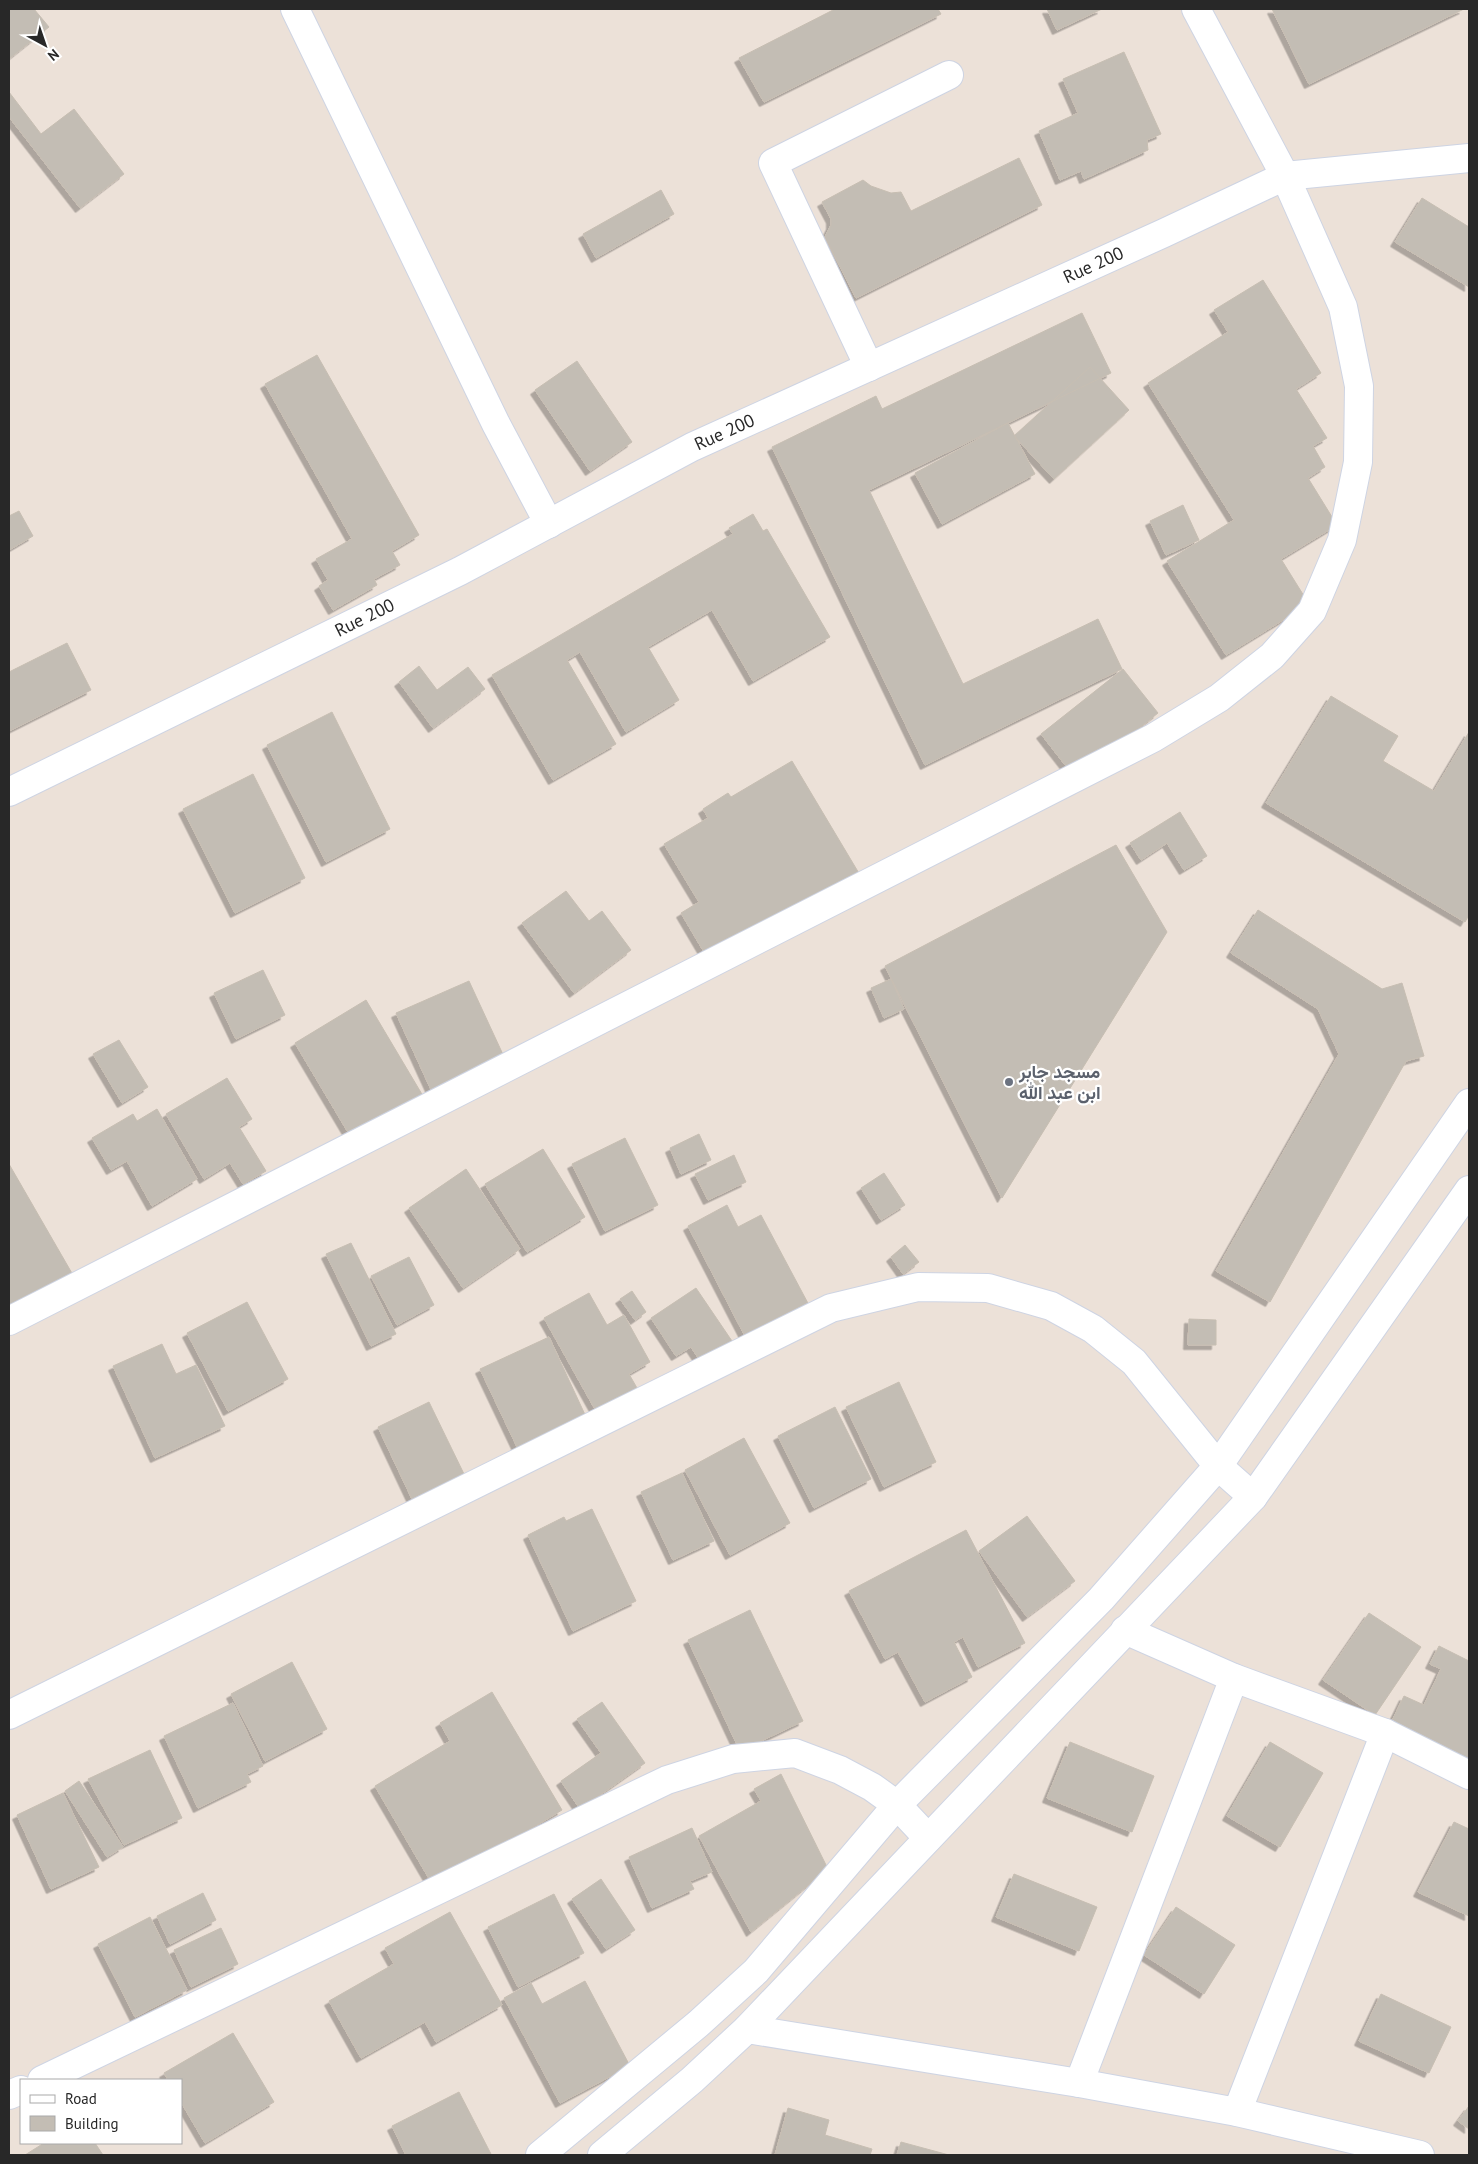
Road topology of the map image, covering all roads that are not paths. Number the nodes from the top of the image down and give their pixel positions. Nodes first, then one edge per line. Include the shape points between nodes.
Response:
1 (295, 9) edge
2 (1196, 9) edge
3 (949, 75) dead end
4 (1469, 158) edge
5 (1286, 176) junction
6 (869, 367) junction
7 (549, 524) junction
8 (9, 792) edge
9 (1469, 1102) edge
10 (1469, 1190) edge
11 (9, 1321) edge
12 (1218, 1466) junction
13 (1253, 1497) junction
14 (1124, 1630) junction
15 (1234, 1678) junction
16 (9, 1715) edge
17 (1385, 1733) junction
18 (1469, 1775) edge
19 (898, 1805) junction
20 (928, 1838) junction
21 (747, 2029) junction
22 (44, 2079) edge
23 (1079, 2083) junction
24 (1237, 2112) junction
25 (540, 2155) edge
26 (602, 2155) edge
27 (1420, 2155) edge

1 - 7 street via 491,416
2 - 5 street
3 - 6 street via 773,163
4 - 5 street, Rue 200
5 - 6 street, Rue 200
5 - 11 street via 1342,307 1359,386 1358,462 1342,540 1312,611 1272,656 1219,698 1153,738
6 - 7 street, Rue 200 via 692,447
7 - 8 street, Rue 200 via 460,571
9 - 12 street
10 - 13 street
12 - 13 street
12 - 16 street via 1134,1362 1094,1329 1051,1306 988,1288 918,1287 831,1308
12 - 19 street via 1101,1599
13 - 14 street
14 - 15 street
14 - 20 street
15 - 17 street
15 - 23 street
17 - 18 street
17 - 24 street
19 - 20 street
19 - 22 street via 840,1770 795,1753 733,1759 667,1780
19 - 25 street via 756,1971 698,2024
20 - 21 street
21 - 23 street
21 - 26 street
23 - 24 street
24 - 27 street

